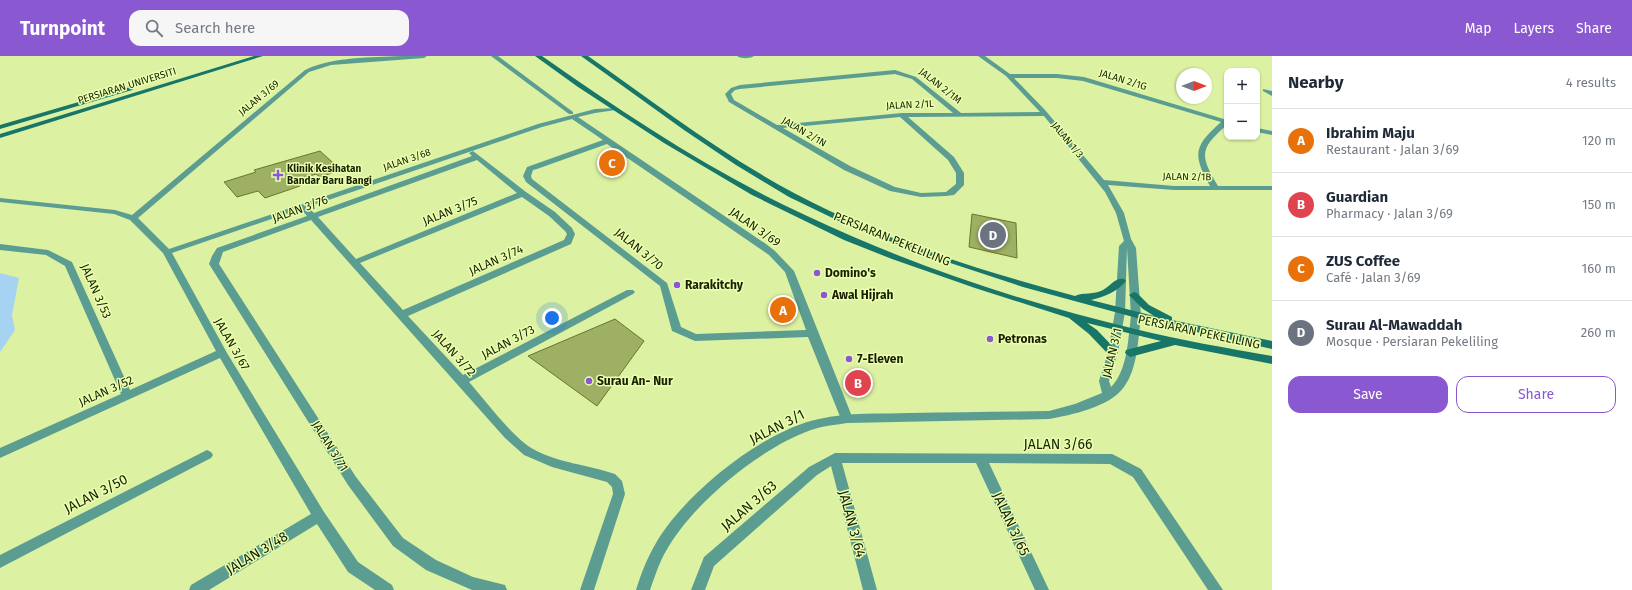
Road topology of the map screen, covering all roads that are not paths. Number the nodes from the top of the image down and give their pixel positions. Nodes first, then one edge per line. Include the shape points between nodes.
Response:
1 (244, 56) edge
2 (260, 56) edge
3 (424, 56) edge
4 (494, 56) edge
5 (538, 56) edge
6 (584, 56) edge
7 (740, 56) edge
8 (751, 56) edge
9 (980, 56) edge
10 (909, 75) joint
11 (1009, 76) junction
12 (1265, 90) dead end
13 (1272, 94) edge
14 (600, 100) junction
15 (614, 109) junction
16 (959, 114) junction
17 (1045, 114) junction
18 (572, 115) junction
19 (902, 115) junction
20 (1224, 121) edge
21 (1224, 124) edge
22 (0, 127) edge
23 (776, 127) junction
24 (1260, 131) edge
25 (1272, 133) edge
26 (0, 136) edge
27 (608, 141) junction
28 (468, 150) junction
29 (477, 157) junction
30 (1102, 182) junction
31 (1215, 188) junction
32 (1272, 188) edge
33 (523, 194) junction
34 (0, 200) edge
35 (303, 206) junction
36 (133, 218) junction
37 (311, 218) junction
38 (1128, 242) junction
39 (0, 247) edge
40 (220, 250) joint
41 (167, 252) junction
42 (353, 263) junction
43 (1121, 281) junction
44 (630, 292) dead end
45 (1134, 295) junction
46 (1067, 297) junction
47 (1120, 312) junction
48 (1069, 314) junction
49 (402, 315) junction
50 (1136, 316) junction
51 (1184, 327) junction
52 (1118, 328) junction
53 (1134, 332) junction
54 (812, 333) junction
55 (1180, 341) junction
56 (1272, 345) edge
57 (1113, 352) junction
58 (222, 353) junction
59 (1130, 353) junction
60 (1272, 360) edge
61 (462, 381) junction
62 (1108, 393) junction
63 (127, 395) junction
64 (847, 419) junction
65 (0, 452) edge
66 (207, 455) dead end
67 (835, 458) junction
68 (980, 458) junction
69 (319, 516) junction
70 (0, 562) edge
71 (196, 590) edge
72 (387, 590) edge
73 (500, 590) edge
74 (587, 590) edge
75 (643, 590) edge
76 (698, 590) edge
77 (870, 590) edge
78 (1042, 590) edge
79 (1216, 590) edge

1 - 22 main road, PERSIARAN UNIVERSITI
2 - 26 main road, PERSIARAN UNIVERSITI
3 - 36 street, JALAN 3/69 via 330,63 307,72
4 - 18 street, JALAN 3/69
5 - 14 main road, PERSIARAN PEKELILING
6 - 46 main road, PERSIARAN PEKELILING via 766,180 823,210 895,241 1015,283
7 - 8 street
9 - 11 street, JALAN 1/3
10 - 16 street, JALAN 2/1M
10 - 23 street, JALAN 2/1N via 889,72 740,87 729,91 731,101
11 - 17 street, JALAN 1/3
11 - 20 street, JALAN 2/1G via 1084,79
12 - 13 street
14 - 15 main road, PERSIARAN PEKELILING
14 - 18 street, JALAN 3/68
15 - 18 street, JALAN 3/68
15 - 48 main road, PERSIARAN PEKELILING via 698,162 822,226 895,257
16 - 17 street, JALAN 2/1L
16 - 19 street, JALAN 2/1L
17 - 30 street, JALAN 1/3
18 - 27 street, JALAN 3/69
18 - 28 street, JALAN 3/68
19 - 23 street, JALAN 2/1L
19 - 23 street, JALAN 2/1N via 951,159 960,173 960,185 951,193 921,195 894,189 847,168
21 - 31 street via 1210,135 1203,144 1200,154 1204,170
24 - 25 street
27 - 54 street, JALAN 3/69 via 772,253 789,271
27 - 54 street, JALAN 3/70 via 534,167 527,176 664,285 676,329 695,338
28 - 29 street
28 - 35 street, JALAN 3/68
29 - 33 street
29 - 37 street, JALAN 3/76
30 - 31 street, JALAN 2/1B via 1174,188
30 - 38 street, JALAN 1/3 via 1119,209
31 - 32 street, JALAN 2/1B
33 - 42 street, JALAN 3/75
33 - 49 street, JALAN 3/74 via 552,214 569,230 571,234 568,242
34 - 36 street, JALAN 3/67 via 115,212
35 - 37 street, JALAN 3/72
35 - 41 street, JALAN 3/68
36 - 41 street, JALAN 3/67
37 - 40 street, JALAN 3/76
37 - 42 street, JALAN 3/72
38 - 43 street via 1123,246
38 - 45 street, JALAN 1/3 via 1132,248
39 - 63 street, JALAN 3/53 via 48,253 69,264
40 - 73 street, JALAN 3/71 via 214,264 352,481 398,542 431,565 472,583
41 - 58 street, JALAN 3/67
42 - 49 street, JALAN 3/72
43 - 46 main road via 1108,292 1095,297
43 - 47 street
44 - 61 street, JALAN 3/73
45 - 50 street, JALAN 1/3
45 - 51 main road via 1146,307
46 - 47 main road, PERSIARAN PEKELILING
47 - 50 main road, PERSIARAN PEKELILING
47 - 52 street, JALAN 3/1
48 - 52 main road, PERSIARAN PEKELILING
48 - 57 main road via 1093,332
49 - 61 street, JALAN 3/72
50 - 51 main road, PERSIARAN PEKELILING
50 - 53 street, JALAN 3/1
51 - 56 main road, PERSIARAN PEKELILING
52 - 53 main road, PERSIARAN PEKELILING
52 - 57 street, JALAN 3/1
53 - 55 main road, PERSIARAN PEKELILING
53 - 59 street, JALAN 3/1
54 - 64 street, JALAN 3/69
55 - 59 main road
55 - 60 main road, PERSIARAN PEKELILING
57 - 62 street, JALAN 3/1 via 1104,381
58 - 63 street, JALAN 3/52
58 - 69 street, JALAN 3/67
59 - 62 street, JALAN 3/1 via 1127,372 1120,386
61 - 74 street, JALAN 3/72 via 509,435 528,452 552,462 611,478 618,485 619,494
62 - 64 street, JALAN 3/1 via 1071,411 1049,415
63 - 65 street, JALAN 3/52
64 - 75 street, JALAN 3/1 via 820,422 801,428 743,462 705,493 682,516 663,543 646,575
66 - 70 street, JALAN 3/50
67 - 68 street, JALAN 3/66
67 - 76 street, JALAN 3/63 via 812,471 709,562
67 - 77 street, JALAN 3/64
68 - 78 street, JALAN 3/65
68 - 79 street, JALAN 3/66 via 1112,459 1137,474
69 - 71 street, JALAN 3/48
69 - 72 street, JALAN 3/67 via 354,568

